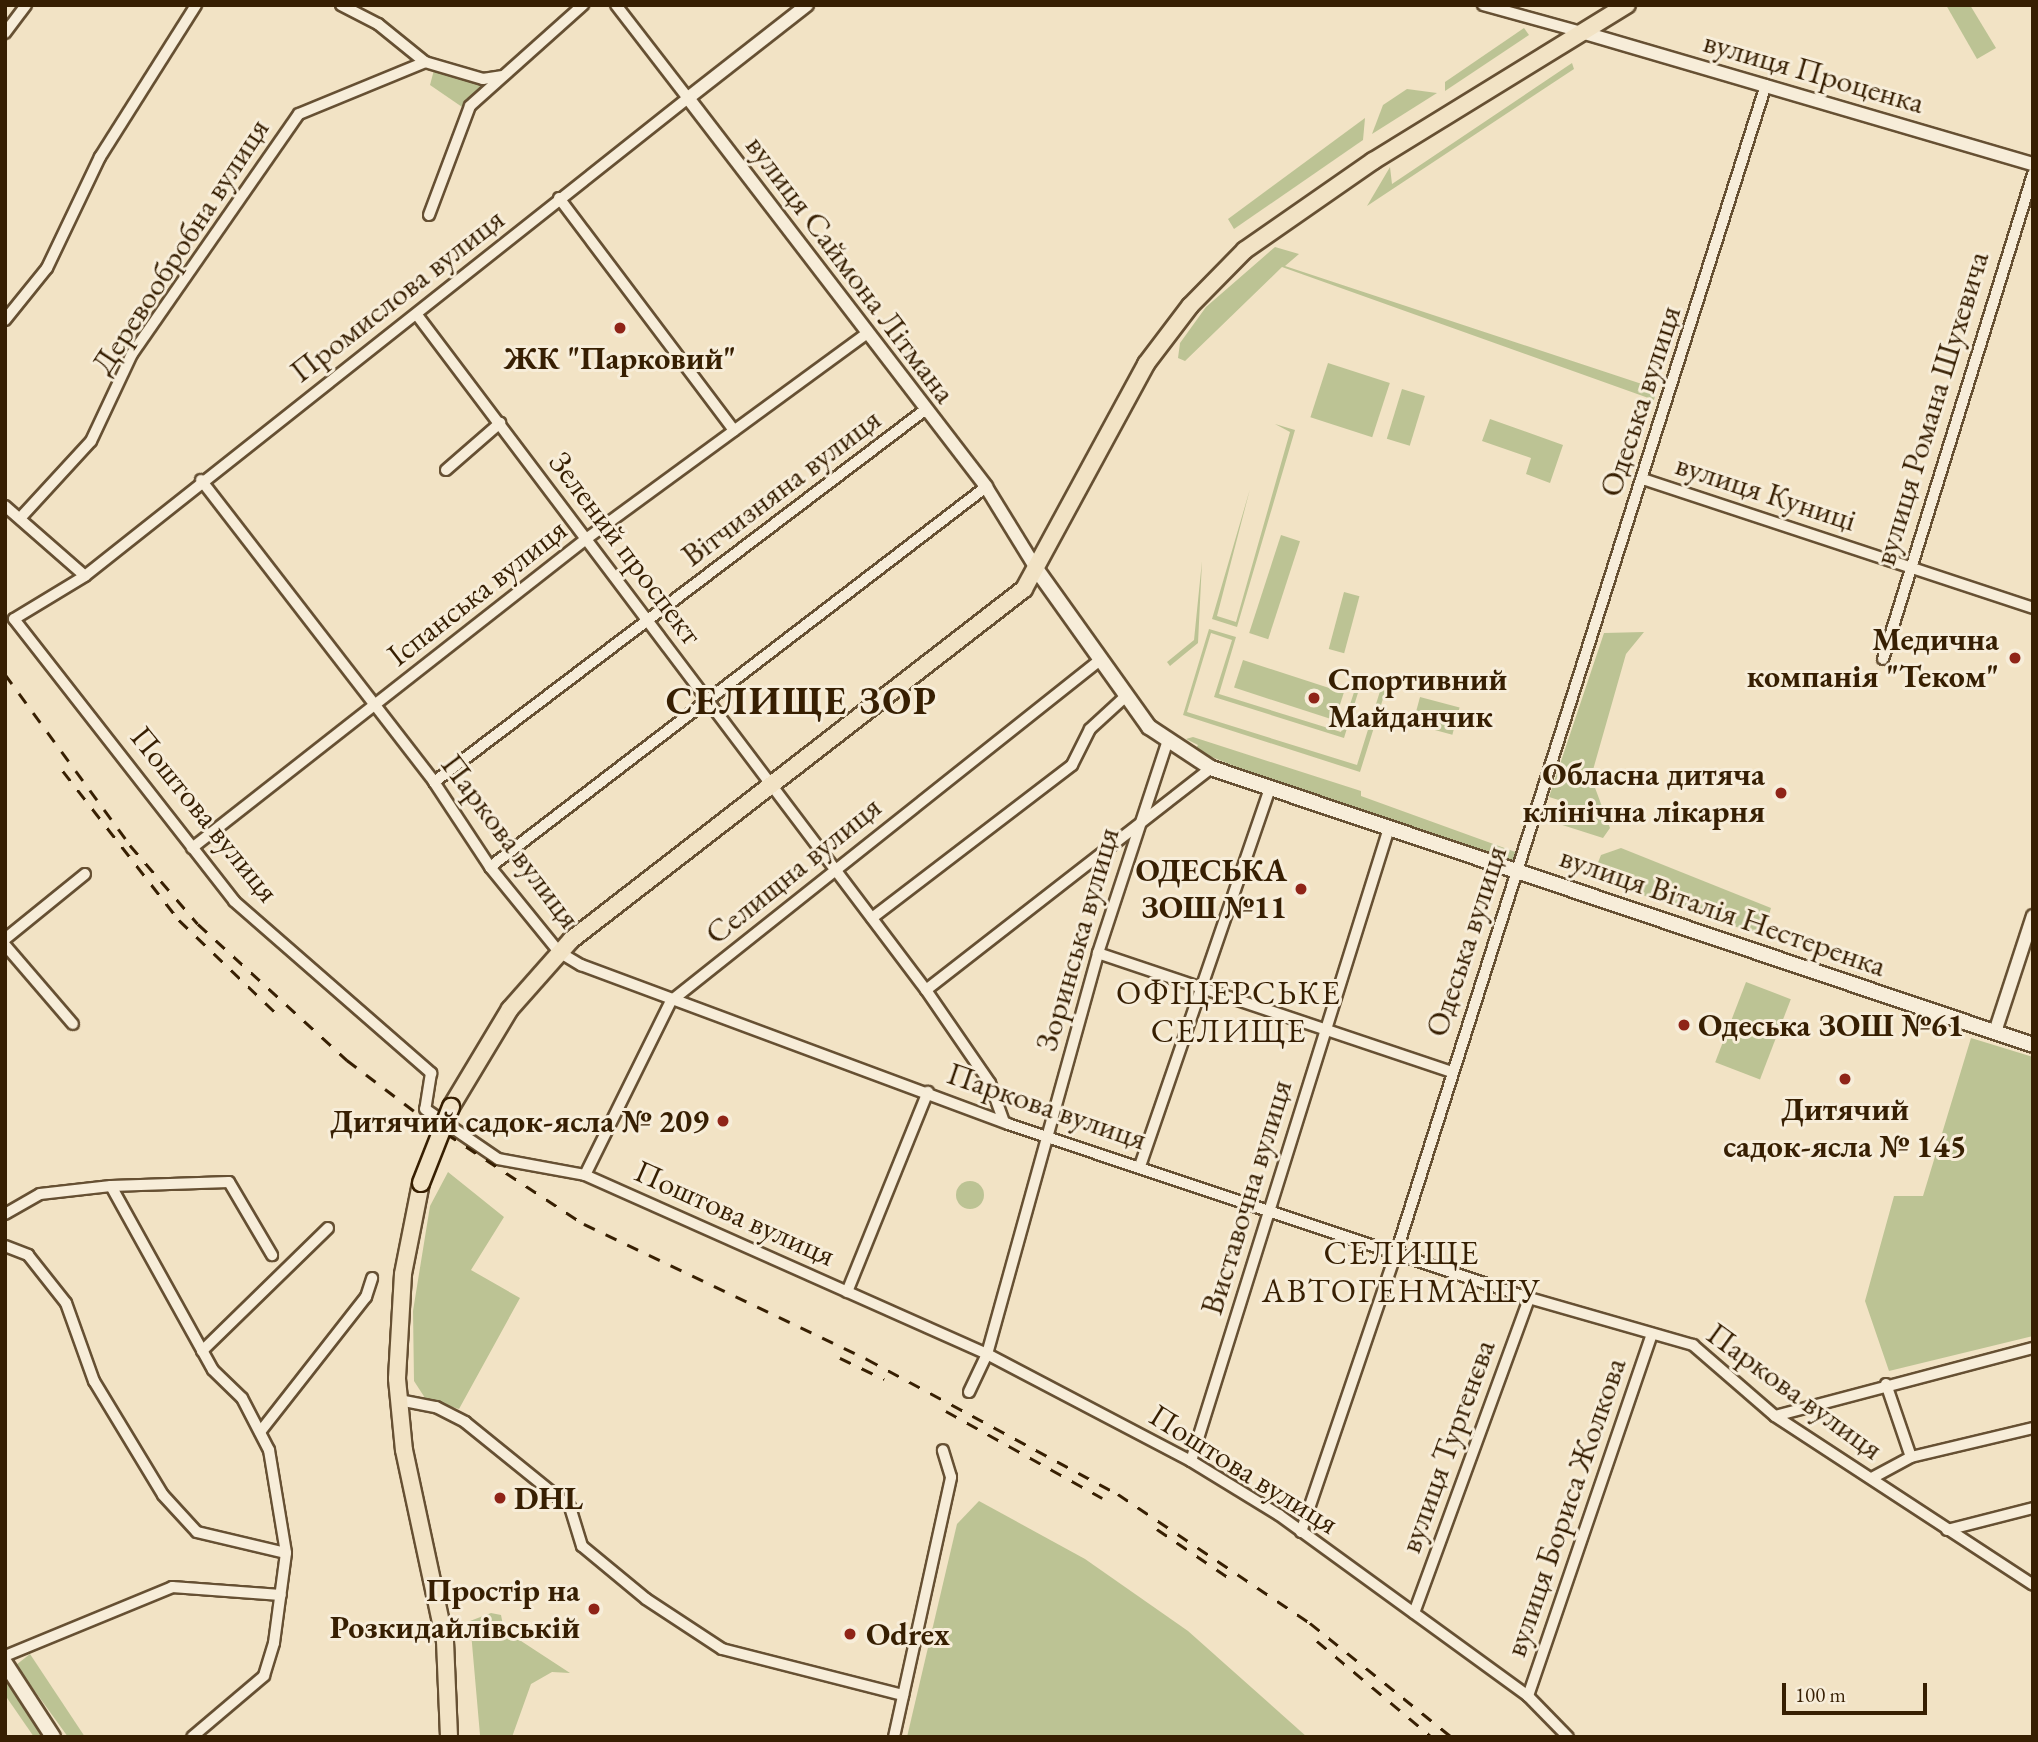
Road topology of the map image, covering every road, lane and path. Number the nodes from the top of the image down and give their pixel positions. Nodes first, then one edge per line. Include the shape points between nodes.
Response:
1 (26, 5) edge
2 (341, 5) edge
3 (583, 5) edge
4 (807, 5) edge
5 (1483, 5) edge
6 (1627, 5) edge
7 (618, 6) edge
8 (191, 8) edge
9 (1581, 32) junction
10 (5, 33) edge
11 (425, 62) junction
12 (504, 76) junction
13 (1766, 85) junction
14 (688, 98) junction
15 (2033, 164) edge
16 (2033, 174) edge
17 (559, 198) junction
18 (429, 215) dead end
19 (417, 315) junction
20 (5, 320) edge
21 (867, 333) junction
22 (925, 410) junction
23 (500, 424) junction
24 (734, 430) junction
25 (446, 470) dead end
26 (1643, 479) junction
27 (201, 480) junction
28 (986, 488) junction
29 (7, 510) edge
30 (23, 515) junction
31 (586, 540) junction
32 (1909, 565) junction
33 (1037, 570) junction
34 (85, 576) junction
35 (2033, 608) edge
36 (14, 619) joint
37 (648, 622) junction
38 (1883, 659) dead end
39 (1100, 660) junction
40 (1126, 696) junction
41 (708, 702) junction
42 (376, 704) junction
43 (1167, 743) junction
44 (1212, 768) junction
45 (434, 782) junction
46 (772, 786) junction
47 (1270, 789) junction
48 (1139, 821) junction
49 (1389, 828) junction
50 (192, 848) junction
51 (490, 867) junction
52 (835, 868) junction
53 (1516, 871) junction
54 (85, 874) dead end
55 (2033, 916) edge
56 (872, 918) junction
57 (5, 939) edge
58 (5, 945) edge
59 (559, 952) junction
60 (1098, 954) junction
61 (1202, 986) junction
62 (926, 990) junction
63 (671, 1001) junction
64 (73, 1024) dead end
65 (1325, 1030) junction
66 (1995, 1032) junction
67 (2033, 1045) edge
68 (1452, 1072) junction
69 (928, 1092) junction
70 (1004, 1122) junction
71 (1048, 1137) junction
72 (1140, 1166) junction
73 (585, 1175) junction
74 (111, 1186) junction
75 (1270, 1210) junction
76 (5, 1213) edge
77 (328, 1228) dead end
78 (5, 1246) edge
79 (1397, 1250) junction
80 (272, 1255) dead end
81 (372, 1278) dead end
82 (847, 1292) junction
83 (1529, 1298) junction
84 (1652, 1334) junction
85 (2033, 1348) edge
86 (202, 1351) junction
87 (986, 1354) junction
88 (1886, 1384) junction
89 (970, 1392) dead end
90 (399, 1400) junction
91 (1775, 1416) junction
92 (2033, 1428) edge
93 (260, 1432) junction
94 (943, 1450) dead end
95 (1911, 1457) junction
96 (1191, 1461) junction
97 (1872, 1478) junction
98 (2033, 1508) edge
99 (1947, 1530) junction
100 (1301, 1532) junction
101 (286, 1553) junction
102 (2033, 1585) edge
103 (281, 1595) junction
104 (1414, 1613) junction
105 (5, 1656) edge
106 (5, 1662) edge
107 (904, 1695) junction
108 (1528, 1696) junction
109 (53, 1737) edge
110 (191, 1737) edge
111 (449, 1737) edge
112 (894, 1737) edge
113 (1568, 1737) edge

1 - 10 street
2 - 11 street via 378,24
3 - 12 street
4 - 14 street, Промислова вулиця
5 - 9 street
6 - 9 main road
7 - 14 street, вулиця Саймона Літмана
8 - 20 street via 100,157 47,268
9 - 13 street, вулиця Проценка
9 - 33 main road via 1298,211 1213,281 1133,386
11 - 12 street via 483,79
11 - 30 street, Деревообробна вулиця via 299,114 132,354 91,441
12 - 18 street via 470,106 459,126
13 - 15 street, вулиця Проценка
13 - 26 street, Одеська вулиця
14 - 17 street, Промислова вулиця
14 - 21 street, вулиця Саймона Літмана
16 - 32 street, вулиця Романа Шухевича
17 - 19 street, Промислова вулиця
17 - 24 street
19 - 23 street, Зелений проспект
19 - 27 street, Промислова вулиця
21 - 22 street, вулиця Саймона Літмана
21 - 24 street, Іспанська вулиця
22 - 28 street, вулиця Саймона Літмана
22 - 37 street, Вітчизняна вулиця
23 - 25 street
23 - 31 street, Зелений проспект
24 - 31 street, Іспанська вулиця
26 - 32 street, вулиця Куниці
26 - 53 street, Одеська вулиця
27 - 34 street, Промислова вулиця
27 - 42 street, Паркова вулиця
28 - 33 street, вулиця Саймона Літмана
28 - 41 street
29 - 30 street
30 - 34 street
31 - 37 street, Зелений проспект
31 - 42 street, Іспанська вулиця
32 - 35 street, вулиця Куниці
32 - 38 street, вулиця Романа Шухевича
33 - 39 main road, вулиця Віталія Нестеренка
33 - 46 main road via 1010,603
34 - 36 street, Промислова вулиця
36 - 50 street, Поштова вулиця
37 - 41 street, Зелений проспект
37 - 45 street, Вітчизняна вулиця
39 - 40 main road, вулиця Віталія Нестеренка
39 - 52 street, Селищна вулиця
40 - 43 main road, вулиця Віталія Нестеренка
40 - 56 street via 1090,729 1072,765
41 - 46 street, Зелений проспект
41 - 51 street
42 - 45 street, Паркова вулиця
42 - 50 street, Іспанська вулиця
43 - 44 main road, вулиця Віталія Нестеренка
43 - 48 street, Зоринська вулиця
44 - 47 main road, вулиця Віталія Нестеренка
44 - 48 street
45 - 51 street, Паркова вулиця
46 - 52 street, Зелений проспект
46 - 59 main road
47 - 49 main road, вулиця Віталія Нестеренка
47 - 61 street
48 - 60 street, Зоринська вулиця
48 - 62 street
49 - 53 main road, вулиця Віталія Нестеренка
49 - 65 street, Виставочна вулиця
50 - 73 street, Поштова вулиця via 234,901 431,1073 425,1109 498,1159
51 - 59 street, Паркова вулиця
52 - 56 street, Зелений проспект
52 - 63 street, Селищна вулиця
53 - 66 main road, вулиця Віталія Нестеренка
53 - 68 street, Одеська вулиця
54 - 57 street
55 - 66 street
56 - 62 street, Зелений проспект
58 - 64 street
59 - 63 street, Паркова вулиця
59 - 90 main road, bridge via 496,1029 451,1107 421,1183 400,1299
60 - 61 street
60 - 71 street, Зоринська вулиця
61 - 65 street
61 - 72 street
62 - 70 street, Зелений проспект via 990,1083
63 - 69 street, Паркова вулиця
63 - 73 street, Селищна вулиця
65 - 68 street
65 - 75 street, Виставочна вулиця
66 - 67 main road, вулиця Віталія Нестеренка
68 - 79 street, Одеська вулиця
69 - 70 street, Паркова вулиця
69 - 82 street
70 - 71 street, Паркова вулиця
71 - 72 street, Паркова вулиця
71 - 87 street, Зоринська вулиця
72 - 75 street, Паркова вулиця
73 - 82 street, Поштова вулиця
74 - 76 street via 40,1194
74 - 80 street via 229,1182
74 - 86 street
75 - 79 street, Паркова вулиця
75 - 96 street, Виставочна вулиця
77 - 86 street
78 - 101 street via 27,1255 66,1303 94,1381 163,1495 197,1531
79 - 83 street, Паркова вулиця
79 - 100 street, Одеська вулиця
81 - 93 street via 366,1297
82 - 87 street, Поштова вулиця
83 - 84 street, Паркова вулиця
83 - 104 street, вулиця Тургенєва
84 - 91 street, Паркова вулиця via 1693,1345
84 - 108 street, вулиця Бориса Жолкова
85 - 88 street
86 - 93 street
87 - 89 street, Зоринська вулиця
87 - 96 street, Поштова вулиця
88 - 91 street
88 - 95 street
90 - 107 street via 436,1407 465,1422 570,1507 582,1546 722,1649
90 - 111 main road via 445,1641
91 - 97 street, Паркова вулиця
92 - 95 street
93 - 101 street via 269,1450
94 - 107 street via 951,1478
95 - 97 street
96 - 100 street, Поштова вулиця
97 - 99 street, Паркова вулиця
98 - 99 street
99 - 102 street, Паркова вулиця
100 - 104 street, Поштова вулиця
101 - 103 street
103 - 105 street via 172,1587
103 - 110 street via 264,1676
104 - 108 street, Поштова вулиця
106 - 109 main road
107 - 112 street
108 - 113 street, Поштова вулиця

